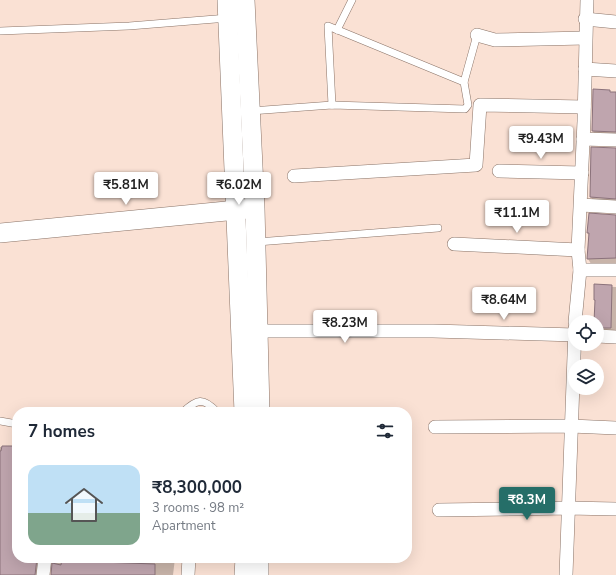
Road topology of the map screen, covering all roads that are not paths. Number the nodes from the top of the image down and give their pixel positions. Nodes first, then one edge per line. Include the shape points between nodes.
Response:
1 (245, 0) edge
2 (352, 0) edge
3 (587, 0) edge
4 (227, 9) edge
5 (585, 19) junction
6 (616, 22) edge
7 (337, 30) junction
8 (0, 31) edge
9 (477, 35) joint
10 (585, 38) junction
11 (585, 70) junction
12 (616, 71) edge
13 (464, 82) junction
14 (332, 105) junction
15 (584, 107) junction
16 (250, 111) junction
17 (584, 139) junction
18 (616, 140) edge
19 (499, 171) dead end
20 (582, 173) junction
21 (294, 176) dead end
22 (581, 205) junction
23 (616, 207) edge
24 (254, 208) junction
25 (236, 210) junction
26 (438, 228) dead end
27 (0, 233) edge
28 (256, 242) junction
29 (454, 244) dead end
30 (578, 250) junction
31 (580, 270) junction
32 (616, 270) edge
33 (576, 315) edge
34 (258, 331) junction
35 (568, 332) edge
36 (604, 336) edge
37 (616, 337) edge
38 (574, 351) edge
39 (189, 407) edge
40 (212, 407) edge
41 (244, 407) edge
42 (260, 407) edge
43 (0, 421) edge
44 (12, 423) edge
45 (571, 426) junction
46 (435, 427) dead end
47 (616, 428) edge
48 (568, 508) junction
49 (616, 509) edge
50 (439, 510) dead end
51 (44, 563) edge
52 (189, 563) edge
53 (245, 563) edge
54 (259, 563) edge
55 (43, 575) edge
56 (188, 575) edge
57 (244, 575) edge
58 (258, 575) edge
59 (566, 575) edge

1 - 16 street
2 - 7 lane
3 - 5 street
4 - 8 lane via 129,26
4 - 25 street
5 - 6 street
5 - 10 street
7 - 13 lane
7 - 14 lane via 328,26
9 - 10 street via 495,40
9 - 13 lane
10 - 11 street
11 - 12 street
11 - 15 street
13 - 14 lane via 468,105 465,109
14 - 16 lane
15 - 17 street
15 - 21 street via 480,105 476,165
16 - 24 street
17 - 18 street
17 - 20 street
19 - 20 street
20 - 22 street
22 - 23 street
22 - 30 street
24 - 25 street
24 - 28 street
25 - 27 street
25 - 41 street
26 - 28 lane
28 - 34 street
29 - 30 street
30 - 31 street
31 - 32 street
31 - 33 street
34 - 35 street
34 - 42 street
36 - 37 street
38 - 45 street
39 - 40 lane via 196,401 201,401
43 - 44 lane
45 - 46 street
45 - 47 street
45 - 48 street
48 - 49 street
48 - 50 street
48 - 59 street
51 - 55 street
52 - 56 street
53 - 57 street
54 - 58 street

